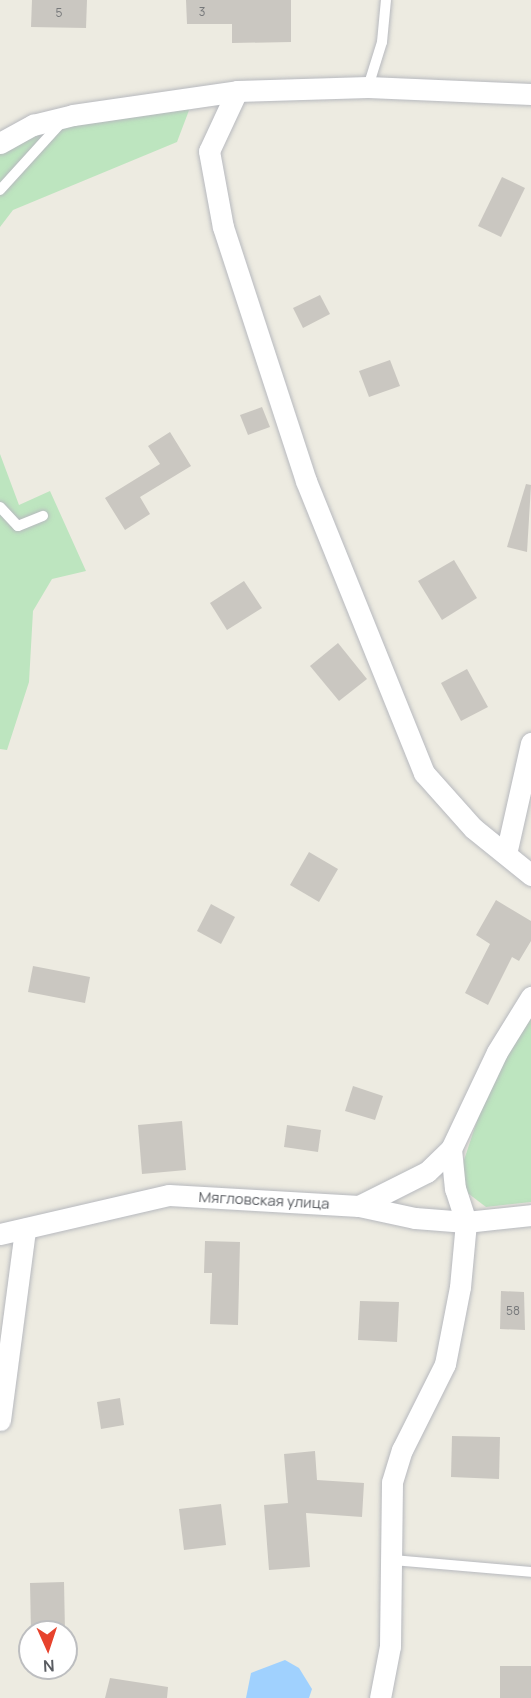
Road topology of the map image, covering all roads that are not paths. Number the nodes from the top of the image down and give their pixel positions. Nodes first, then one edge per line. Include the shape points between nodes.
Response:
1 (386, 0) edge
2 (368, 87) junction
3 (237, 91) junction
4 (531, 94) edge
5 (73, 115) junction
6 (0, 143) edge
7 (0, 190) edge
8 (0, 507) edge
9 (43, 516) dead end
10 (531, 743) edge
11 (506, 854) junction
12 (531, 875) edge
13 (531, 997) edge
14 (451, 1149) junction
15 (359, 1206) junction
16 (531, 1215) edge
17 (466, 1222) junction
18 (25, 1229) junction
19 (0, 1234) edge
20 (0, 1420) edge
21 (392, 1560) junction
22 (531, 1572) edge
23 (380, 1698) edge

1 - 2 lane via 381,42
2 - 3 street
2 - 4 street
3 - 5 street
3 - 11 street via 209,151 223,227 306,480 424,773 473,828
5 - 6 street via 33,125
5 - 7 lane via 49,132
8 - 9 lane via 18,526
10 - 11 street
11 - 12 street
13 - 14 street via 497,1052
14 - 15 street via 427,1172
14 - 17 street via 455,1189
15 - 17 street, Мягловская улица via 415,1218
15 - 18 street, Мягловская улица via 169,1195
16 - 17 street, Мягловская улица
17 - 21 street via 445,1364 402,1450 392,1482
18 - 19 street, Мягловская улица
18 - 20 street
21 - 22 lane
21 - 23 street via 390,1646

